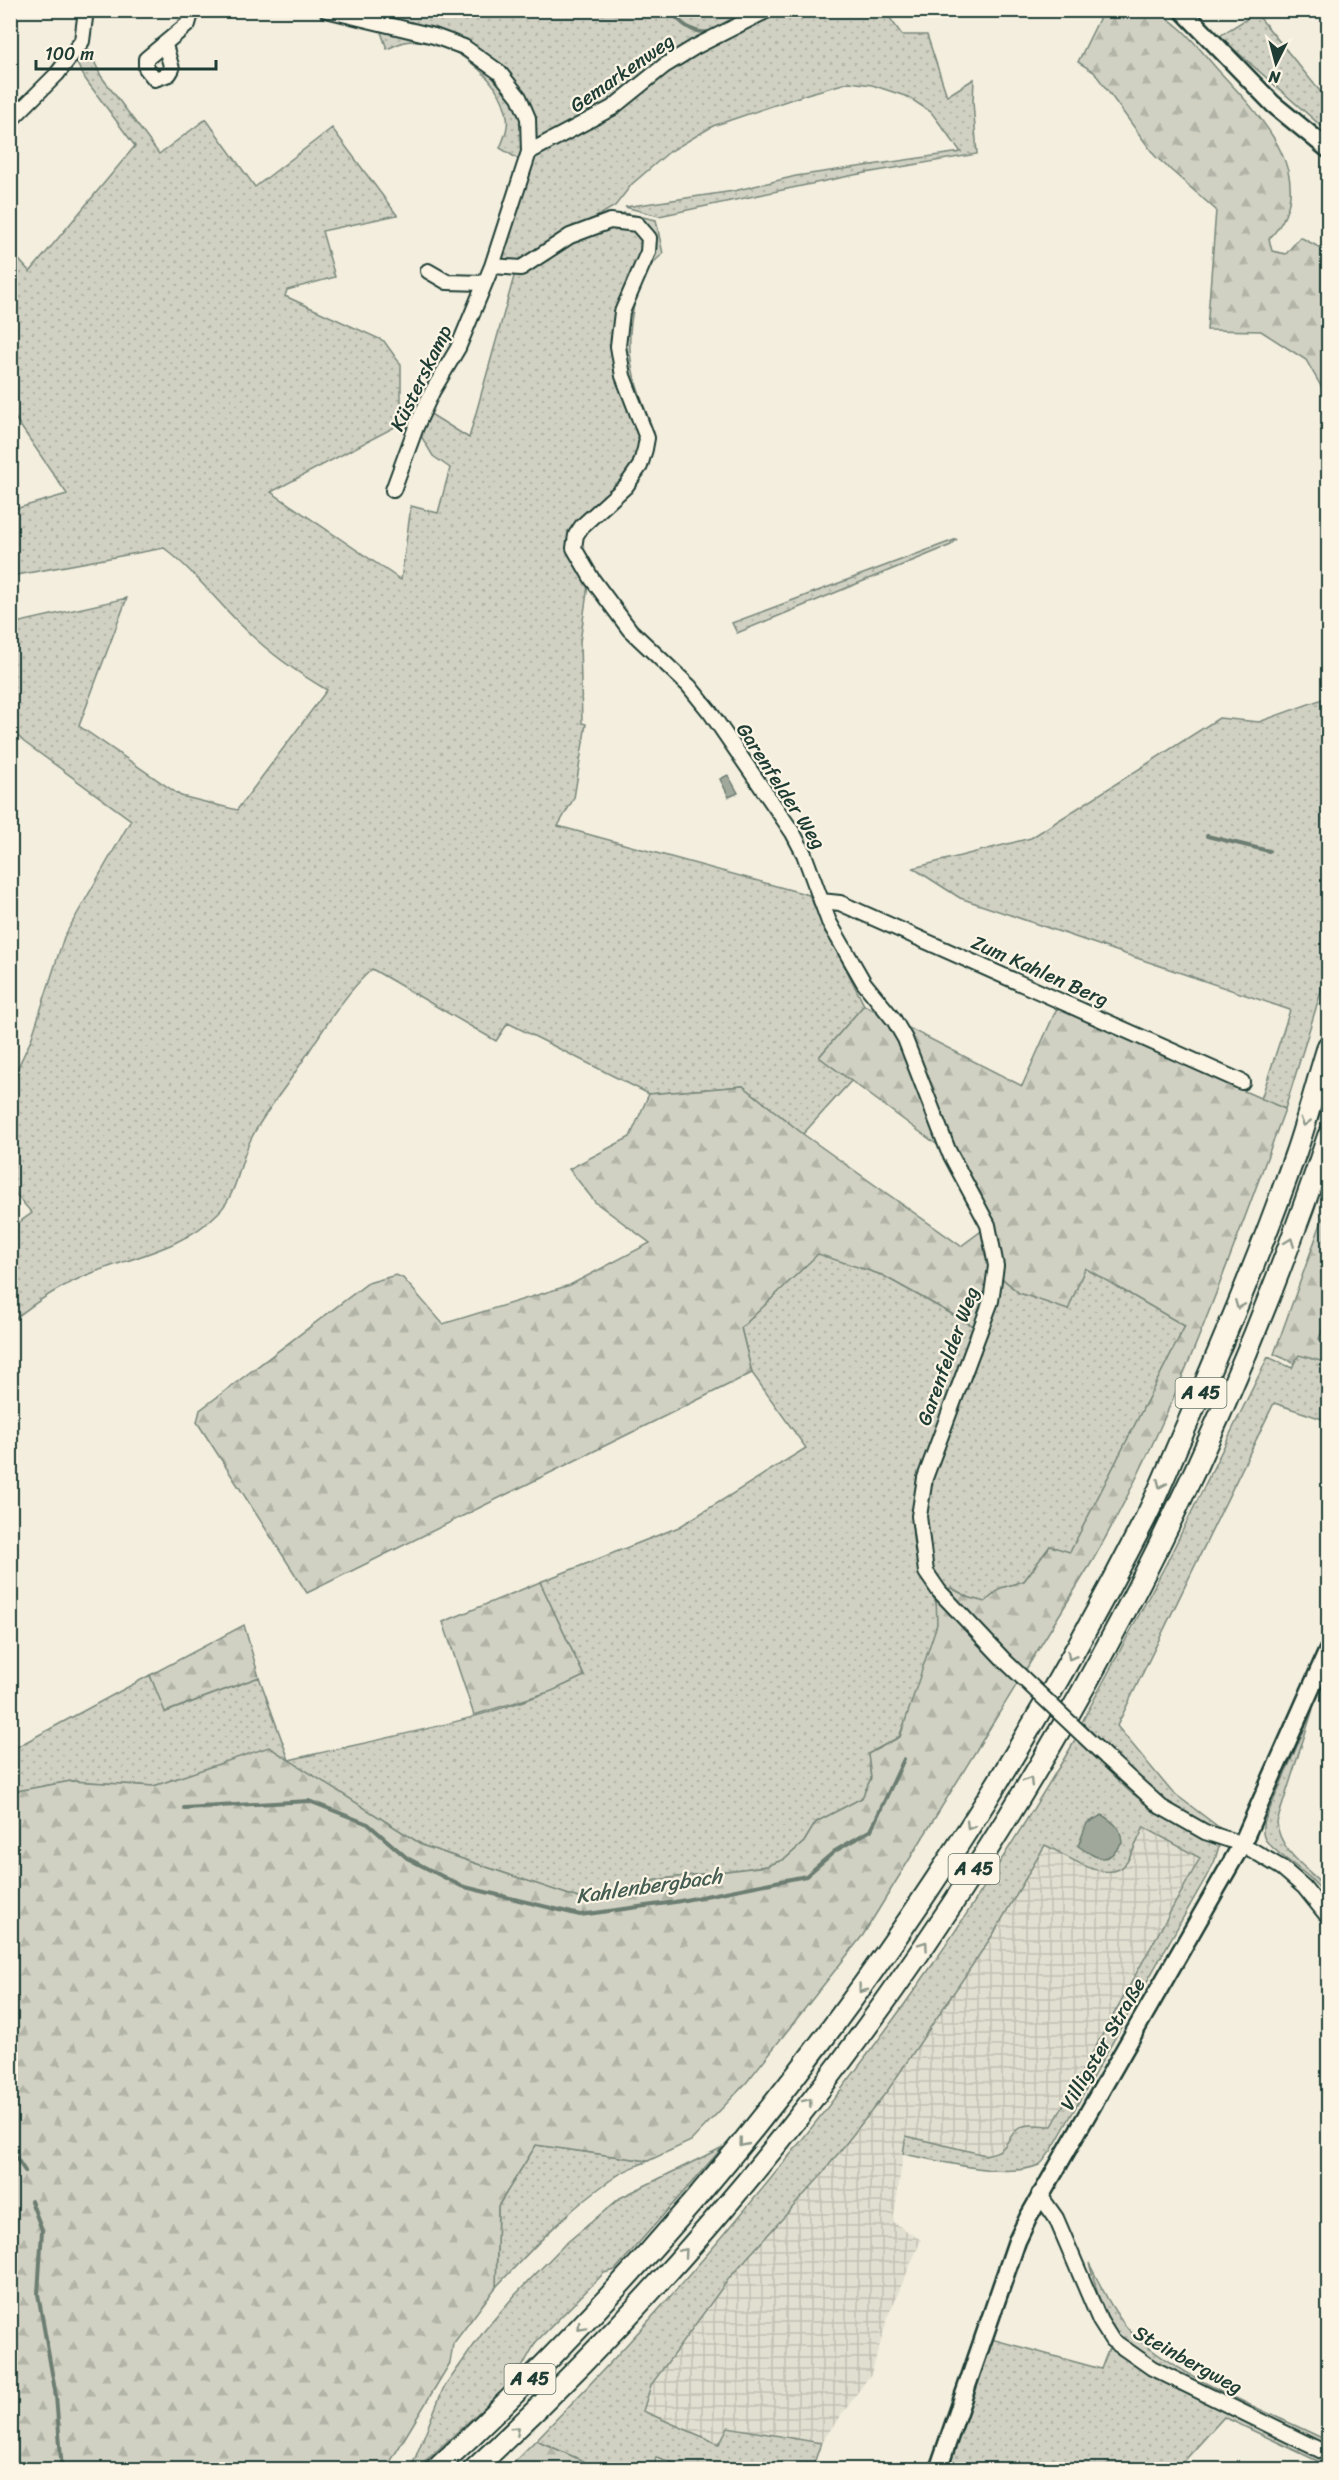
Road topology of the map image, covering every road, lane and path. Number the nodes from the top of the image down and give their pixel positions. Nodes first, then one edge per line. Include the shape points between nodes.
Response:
1 (86, 10) edge
2 (192, 10) edge
3 (326, 10) edge
4 (768, 10) edge
5 (1182, 10) edge
6 (165, 45) dead end
7 (10, 121) edge
8 (1329, 149) edge
9 (530, 152) junction
10 (492, 266) junction
11 (428, 271) dead end
12 (484, 283) junction
13 (393, 490) dead end
14 (822, 901) junction
15 (1329, 1046) edge
16 (1242, 1083) dead end
17 (1329, 1136) edge
18 (1329, 1650) edge
19 (1242, 1844) junction
20 (1329, 1917) edge
21 (1039, 2194) junction
22 (1329, 2454) edge
23 (435, 2469) edge
24 (473, 2469) edge
25 (938, 2469) edge

1 - 7 street via 82,42 57,74
2 - 6 street via 188,24
3 - 9 street via 434,36 488,61 519,97 528,118
4 - 9 street, Gemarkenweg via 695,46 612,108
5 - 8 main road via 1273,104
9 - 10 street
10 - 12 street, Küsterskamp
10 - 14 street, Garenfelder Weg via 520,268 570,236 610,221 628,221 647,233 648,252 626,298 618,346 623,376 645,432 645,449 640,466 626,486 582,526 575,542 576,555 630,630 689,686 710,712 793,833
11 - 12 street via 447,282
12 - 13 street, Küsterskamp via 458,348 416,427
14 - 16 street, Zum Kahlen Berg via 840,903
14 - 19 street, Garenfelder Weg, bridge via 829,922 864,983 905,1039 948,1150 988,1225 996,1266 991,1301 925,1478 919,1516 926,1572 1005,1661 1161,1807 1206,1832
15 -> 23 highway, A 45 via 1298,1147 1254,1266 1144,1520 1054,1686 930,1890 876,1970 743,2143 568,2341
24 -> 17 highway, A 45 via 527,2420 646,2297 757,2167 864,2030 937,1927 1075,1706 1165,1530 1230,1394
18 - 19 main road, Villigster Straße
19 - 20 street, Garenfelder Weg via 1282,1868
19 - 21 main road, Villigster Straße
21 - 22 street, Steinbergweg via 1056,2218 1112,2340 1152,2368
21 - 25 main road, Villigster Straße via 1017,2241

